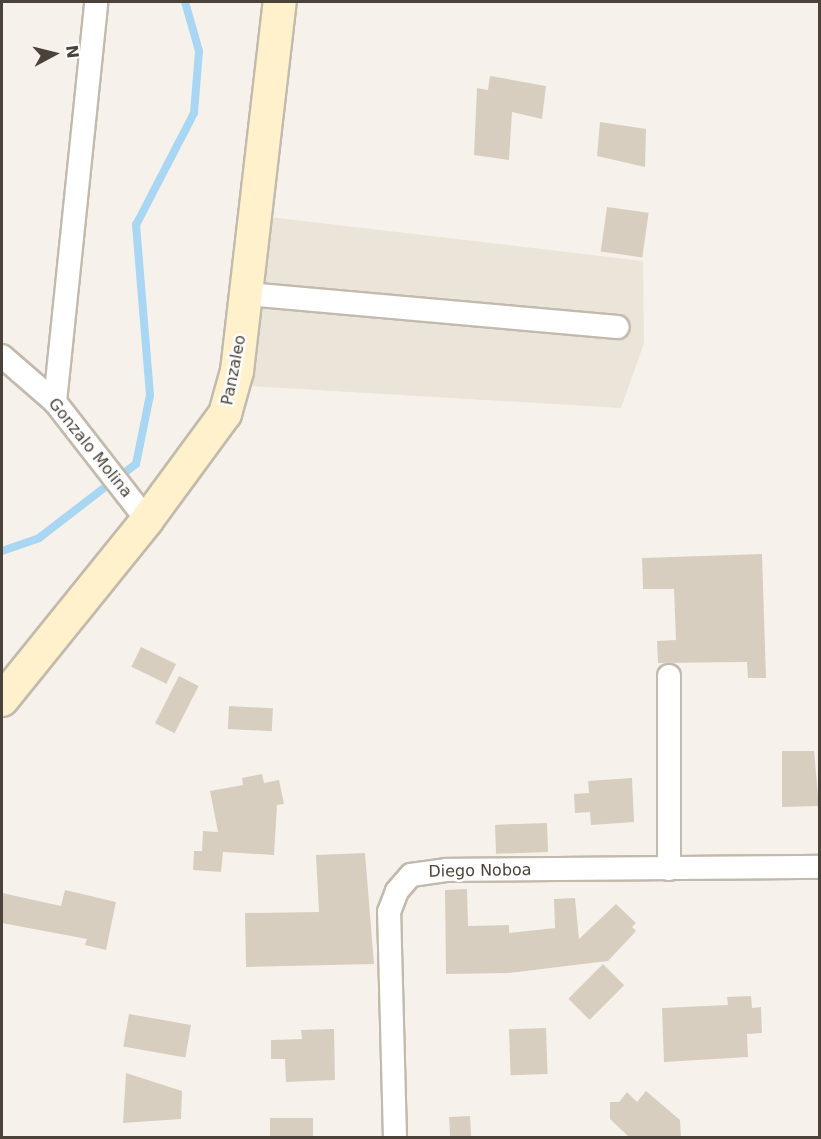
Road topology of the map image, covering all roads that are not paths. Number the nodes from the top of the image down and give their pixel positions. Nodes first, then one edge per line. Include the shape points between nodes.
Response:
1 (96, 2) edge
2 (280, 2) edge
3 (247, 294) junction
4 (618, 327) dead end
5 (2, 356) edge
6 (56, 402) junction
7 (147, 520) junction
8 (669, 676) dead end
9 (2, 700) edge
10 (819, 867) edge
11 (669, 869) junction
12 (395, 1137) edge

1 - 6 street
2 - 3 street, Panzaleo
3 - 4 street
3 - 7 street, Panzaleo via 237,370 225,414
5 - 6 street, Gonzalo Molina
6 - 7 street, Gonzalo Molina
7 - 9 street, Panzaleo
8 - 11 street
10 - 11 street, Diego Noboa
11 - 12 street, Diego Noboa via 446,870 411,875 397,891 389,912

